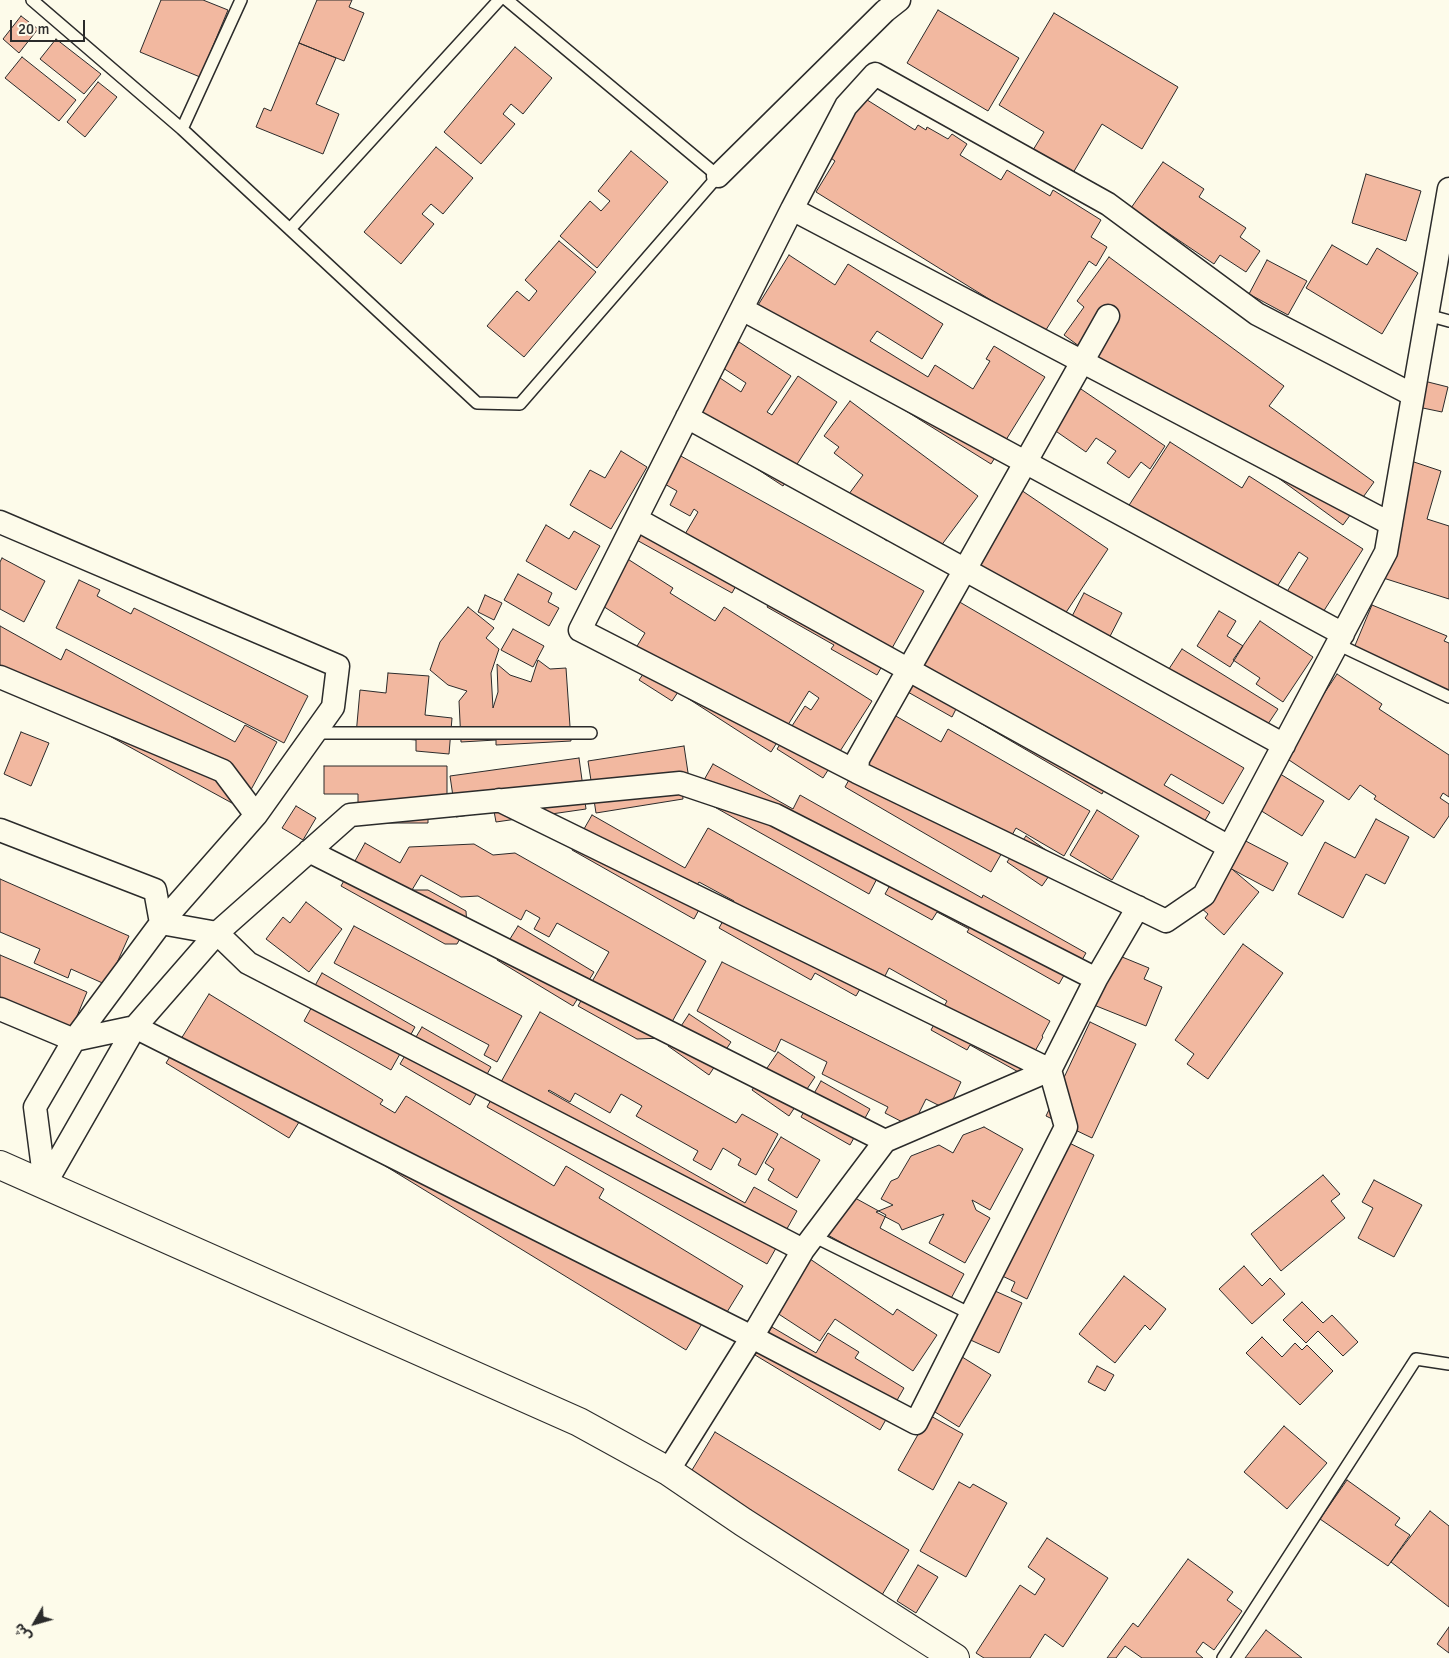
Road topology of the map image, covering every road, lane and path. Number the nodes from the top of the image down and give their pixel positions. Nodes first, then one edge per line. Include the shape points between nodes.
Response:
1 (32, 0) edge
2 (241, 0) edge
3 (499, 0) edge
4 (507, 0) edge
5 (899, 0) edge
6 (182, 129) junction
7 (718, 176) junction
8 (1449, 189) edge
9 (792, 209) junction
10 (290, 229) junction
11 (742, 309) junction
12 (1427, 315) junction
13 (1108, 316) dead end
14 (1449, 321) edge
15 (1082, 362) junction
16 (1414, 395) junction
17 (687, 417) junction
18 (1025, 462) junction
19 (636, 519) junction
20 (0, 522) edge
21 (1391, 524) junction
22 (964, 570) junction
23 (1340, 639) junction
24 (908, 670) junction
25 (0, 677) edge
26 (1449, 697) edge
27 (314, 733) junction
28 (591, 733) dead end
29 (1284, 745) junction
30 (857, 772) junction
31 (499, 800) junction
32 (256, 815) junction
33 (0, 830) edge
34 (1229, 847) junction
35 (309, 851) junction
36 (1138, 907) junction
37 (161, 924) junction
38 (217, 933) junction
39 (1096, 979) junction
40 (0, 1008) edge
41 (134, 1027) junction
42 (74, 1040) junction
43 (1050, 1070) junction
44 (884, 1141) junction
45 (0, 1165) edge
46 (45, 1184) junction
47 (808, 1243) junction
48 (971, 1314) junction
49 (752, 1337) junction
50 (1449, 1364) edge
51 (668, 1471) junction
52 (955, 1658) edge
53 (1223, 1658) edge

1 - 6 lane
2 - 6 lane
3 - 10 lane
4 - 7 lane
5 - 7 street via 885,10
6 - 10 lane
7 - 10 lane via 520,404 478,403
8 - 12 street
9 - 11 street
9 - 15 street
9 - 16 street via 846,106 875,74 1108,204 1257,314
11 - 17 street
11 - 18 street
12 - 14 lane
12 - 16 street
13 - 15 street
15 - 18 street
15 - 21 street
16 - 21 street
17 - 19 street
17 - 22 street
18 - 22 street
18 - 23 street
19 - 24 street
19 - 30 street via 580,630
20 - 27 street via 338,666 333,707
21 - 23 street via 1386,552
22 - 24 street
22 - 29 street
23 - 26 lane
23 - 29 street
24 - 30 street via 858,759
24 - 34 street
25 - 32 street via 223,771
27 - 28 lane
27 - 32 street
29 - 34 street
30 - 36 street
31 - 35 street via 350,815
31 - 39 street via 680,783 775,815
31 - 43 street
32 - 37 street
33 - 37 street via 155,890
34 - 36 street via 1204,895 1166,921
35 - 38 street
35 - 44 street
36 - 39 street
37 - 38 street
37 - 42 street
38 - 41 street
38 - 47 street via 248,963
39 - 43 street
40 - 42 street
41 - 42 street
41 - 46 street
41 - 49 street
42 - 46 street via 35,1107
43 - 44 street
43 - 48 street via 1066,1127
44 - 47 street
45 - 46 main road
46 - 51 main road via 579,1422
47 - 48 lane
47 - 49 street
48 - 49 street via 916,1422
49 - 51 street
50 - 53 lane via 1416,1358
51 - 52 main road

